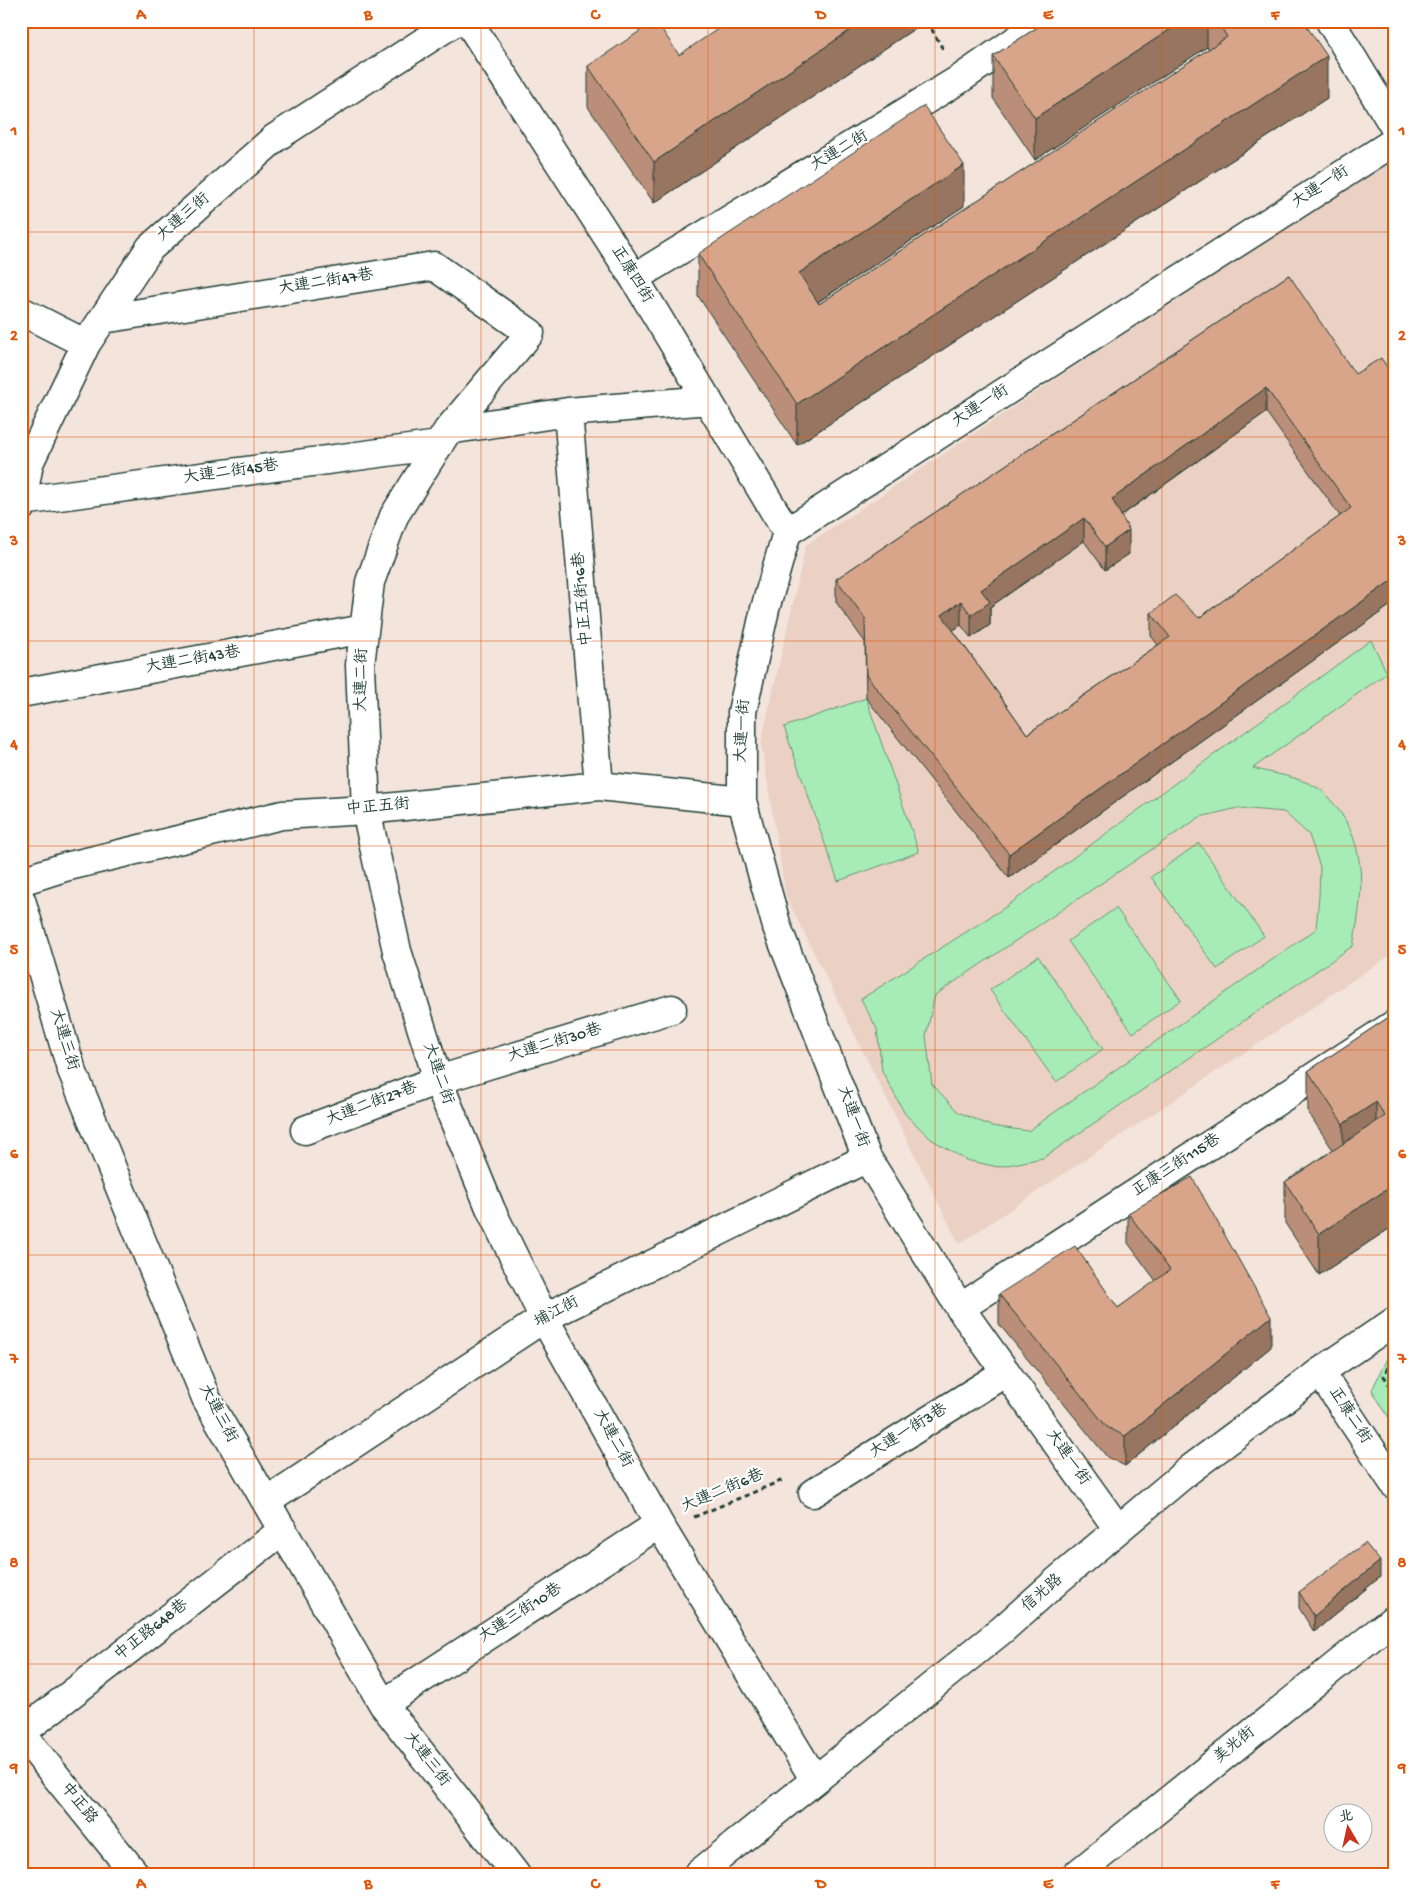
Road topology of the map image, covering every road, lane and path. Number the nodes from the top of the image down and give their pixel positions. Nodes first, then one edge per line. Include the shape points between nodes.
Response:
1 (456, 21) edge
2 (468, 21) edge
3 (1044, 21) edge
4 (1330, 21) edge
5 (1395, 128) edge
6 (1395, 141) edge
7 (634, 278) junction
8 (21, 311) edge
9 (103, 319) junction
10 (530, 333) joint
11 (86, 344) junction
12 (708, 400) junction
13 (568, 412) junction
14 (443, 437) junction
15 (22, 504) edge
16 (787, 532) junction
17 (364, 629) junction
18 (21, 693) edge
19 (599, 786) junction
20 (742, 801) junction
21 (366, 810) junction
22 (21, 881) edge
23 (21, 900) edge
24 (672, 1008) dead end
25 (1395, 1024) edge
26 (438, 1080) junction
27 (305, 1130) dead end
28 (867, 1158) junction
29 (960, 1308) junction
30 (544, 1318) junction
31 (1395, 1321) edge
32 (1006, 1372) junction
33 (1320, 1372) junction
34 (1384, 1376) dead end
35 (1395, 1394) edge
36 (784, 1479) dead end
37 (1395, 1485) edge
38 (813, 1493) dead end
39 (267, 1501) junction
40 (661, 1527) junction
41 (283, 1530) junction
42 (1118, 1530) junction
43 (1395, 1618) edge
44 (382, 1704) junction
45 (21, 1733) edge
46 (815, 1780) junction
47 (136, 1875) edge
48 (516, 1875) edge
49 (697, 1875) edge
50 (1076, 1875) edge

1 - 9 street, 大連三街 via 275,138 150,248
2 - 7 street, 正康四街
3 - 7 street, 大連二街 via 960,79
4 - 5 street
6 - 16 street, 大連一街
7 - 12 street, 正康四街
8 - 11 street
9 - 10 street, 大連二街47巷 via 434,266
9 - 11 street, 大連三街
10 - 14 street, 大連二街
11 - 15 street, 大連三街 via 29,463
12 - 13 street, 大連二街45巷
12 - 16 street, 正康四街
13 - 14 street, 大連二街45巷
13 - 19 street, 中正五街16巷
14 - 15 street, 大連二街45巷
14 - 17 street, 大連二街 via 394,516 370,582
16 - 20 street, 大連一街 via 765,609 742,712
17 - 18 street, 大連二街43巷
17 - 21 street, 大連二街 via 360,666
19 - 20 street, 中正五街
19 - 21 street, 中正五街
20 - 28 street, 大連一街 via 777,927
21 - 22 street, 中正五街 via 282,815 64,867
21 - 26 street, 大連二街 via 397,951
23 - 39 street, 大連三街 via 71,1068 100,1140 206,1398
24 - 26 street, 大連二街30巷
25 - 29 street, 正康三街115巷
26 - 27 street, 大連二街27巷
26 - 30 street, 大連二街 via 491,1210
28 - 29 street, 大連一街
28 - 30 street, 埔江街
29 - 32 street, 大連一街
30 - 39 street, 埔江街
30 - 40 street, 大連二街
31 - 33 street, 信光路
32 - 38 street, 大連一街3巷
32 - 42 street, 大連一街
33 - 37 street, 正康二街
33 - 42 street, 信光路 via 1189,1470
34 - 35 path
36 - 40 path, 大連二街6巷
39 - 41 street, 大連三街
40 - 44 street, 大連三街10巷
40 - 46 street, 大連二街
41 - 44 street, 大連三街
41 - 45 street, 中正路648巷
42 - 46 street, 信光路 via 1002,1630
43 - 50 street, 美光街
44 - 48 street, 大連三街
45 - 47 street, 中正路
46 - 49 street, 信光路

